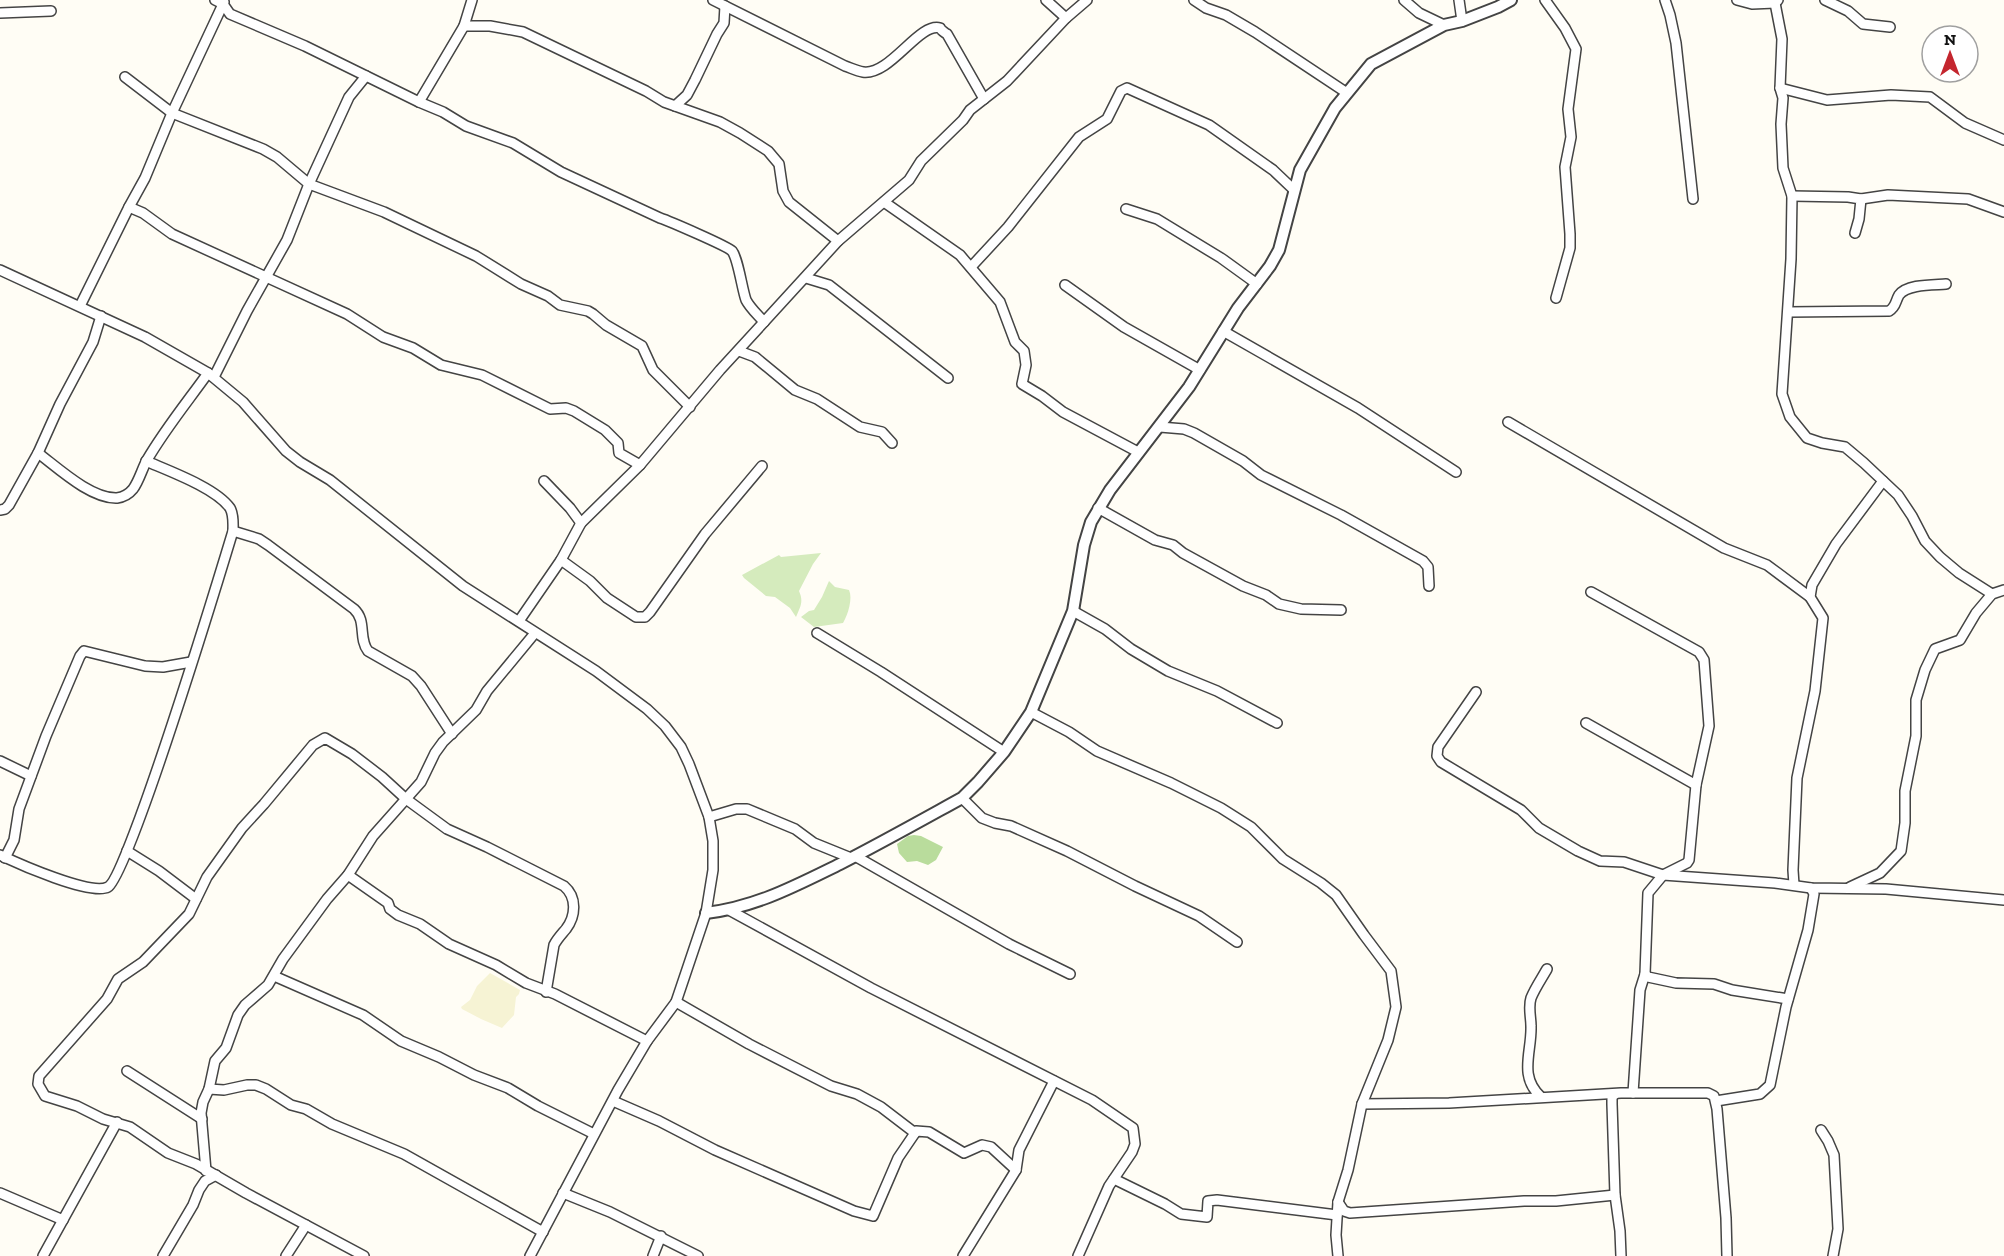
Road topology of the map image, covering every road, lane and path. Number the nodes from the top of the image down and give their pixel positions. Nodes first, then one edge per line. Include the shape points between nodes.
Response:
1 (472, 0) edge
2 (713, 0) edge
3 (1046, 0) edge
4 (1087, 0) edge
5 (1194, 0) edge
6 (1404, 0) edge
7 (1459, 0) edge
8 (1511, 0) edge
9 (1545, 0) edge
10 (1665, 0) edge
11 (1737, 0) edge
12 (1825, 0) edge
13 (221, 1) edge
14 (1777, 1) edge
15 (725, 6) junction
16 (51, 11) dead end
17 (0, 13) edge
18 (230, 14) junction
19 (747, 16) junction
20 (216, 18) junction
21 (1066, 18) junction
22 (1462, 21) junction
23 (724, 23) junction
24 (1444, 25) junction
25 (464, 26) junction
26 (1890, 27) dead end
27 (366, 76) junction
28 (125, 77) dead end
29 (1780, 88) junction
30 (1347, 93) junction
31 (984, 99) junction
32 (419, 102) junction
33 (675, 106) junction
34 (172, 113) junction
35 (2004, 140) edge
36 (309, 184) junction
37 (1293, 189) junction
38 (1792, 196) junction
39 (1693, 199) dead end
40 (1861, 199) junction
41 (884, 202) junction
42 (129, 207) junction
43 (1126, 209) dead end
44 (2004, 212) edge
45 (1855, 233) dead end
46 (838, 241) junction
47 (971, 267) junction
48 (0, 270) edge
49 (266, 278) junction
50 (806, 278) junction
51 (1257, 284) junction
52 (1946, 284) dead end
53 (1065, 285) dead end
54 (1556, 298) dead end
55 (80, 306) junction
56 (1788, 312) junction
57 (101, 316) junction
58 (764, 322) junction
59 (1224, 331) junction
60 (739, 351) junction
61 (1200, 370) junction
62 (211, 375) junction
63 (948, 378) dead end
64 (690, 407) junction
65 (1508, 422) dead end
66 (1160, 427) junction
67 (892, 443) dead end
68 (1138, 452) junction
69 (38, 453) junction
70 (146, 461) junction
71 (640, 465) junction
72 (762, 465) dead end
73 (1456, 472) dead end
74 (544, 481) dead end
75 (1883, 481) junction
76 (1098, 508) junction
77 (0, 510) edge
78 (581, 523) junction
79 (233, 531) junction
80 (561, 560) junction
81 (1429, 586) dead end
82 (2004, 590) edge
83 (1591, 592) dead end
84 (1992, 594) junction
85 (1810, 597) junction
86 (1341, 610) dead end
87 (1073, 611) junction
88 (519, 621) junction
89 (535, 633) junction
90 (818, 633) dead end
91 (191, 662) junction
92 (1476, 692) dead end
93 (1031, 712) junction
94 (1277, 723) dead end
95 (1586, 723) dead end
96 (452, 734) junction
97 (1004, 752) junction
98 (0, 761) edge
99 (31, 776) junction
100 (1696, 785) junction
101 (405, 795) junction
102 (962, 798) junction
103 (709, 817) junction
104 (127, 851) junction
105 (2, 856) edge
106 (853, 857) junction
107 (348, 874) junction
108 (1663, 875) junction
109 (1794, 885) junction
110 (1811, 888) junction
111 (1848, 888) junction
112 (195, 899) junction
113 (2004, 900) edge
114 (729, 910) junction
115 (706, 913) junction
116 (1237, 942) dead end
117 (1547, 969) dead end
118 (1070, 974) dead end
119 (1645, 974) junction
120 (274, 976) junction
121 (546, 992) junction
122 (1788, 999) junction
123 (676, 1002) junction
124 (647, 1041) junction
125 (127, 1071) dead end
126 (1054, 1081) junction
127 (209, 1089) junction
128 (1634, 1093) junction
129 (1615, 1094) junction
130 (1541, 1097) junction
131 (613, 1101) junction
132 (1716, 1101) junction
133 (1362, 1104) junction
134 (202, 1119) junction
135 (117, 1122) junction
136 (1821, 1130) dead end
137 (915, 1133) junction
138 (594, 1134) junction
139 (1016, 1170) junction
140 (206, 1171) junction
141 (216, 1175) junction
142 (1114, 1179) junction
143 (0, 1193) edge
144 (563, 1193) junction
145 (1615, 1195) junction
146 (1338, 1202) junction
147 (1337, 1215) junction
148 (63, 1220) junction
149 (306, 1225) junction
150 (543, 1232) junction
151 (661, 1236) junction
152 (43, 1256) edge
153 (163, 1256) edge
154 (286, 1256) edge
155 (364, 1256) edge
156 (530, 1256) edge
157 (653, 1256) edge
158 (698, 1256) edge
159 (963, 1256) edge
160 (1078, 1256) edge
161 (1338, 1256) edge
162 (1621, 1256) edge
163 (1727, 1256) edge
164 (1833, 1256) edge

1 - 25 street
2 - 15 street
3 - 21 street
4 - 21 street
5 - 30 street via 1256,32
6 - 24 street via 1419,13
7 - 22 street
8 - 22 street
9 - 54 street via 1576,49 1568,109 1571,137 1565,167 1570,249
10 - 39 street via 1676,43
11 - 14 street via 1752,4
12 - 26 street via 1863,24
13 - 18 street
13 - 20 street
14 - 29 street via 1782,39
15 - 19 street
15 - 23 street
16 - 17 street
18 - 20 street
18 - 27 street
19 - 23 street
19 - 31 street via 864,72 885,66 920,35 940,28
20 - 34 street
21 - 31 street via 1007,81
22 - 24 street
23 - 33 street via 687,95
24 - 30 street via 1371,64
25 - 32 street
25 - 33 street via 524,32
27 - 32 street
27 - 36 street via 349,97
28 - 34 street
29 - 35 street via 1827,100 1891,95 1930,97 1965,123
29 - 38 street via 1784,168
30 - 37 street via 1316,139
31 - 41 street
32 - 58 street via 466,126 513,143 569,176 730,250 747,301
33 - 46 street via 720,122 768,151 779,164 783,191 789,201
34 - 36 street via 263,149
34 - 42 street
36 - 49 street via 287,240
36 - 64 street via 384,212 476,256 560,305 588,311 642,346 653,370
37 - 47 street via 1274,170 1209,125 1127,88 1118,95 1107,120 1079,137
37 - 51 street via 1279,250
38 - 40 street
38 - 56 street
40 - 44 street via 1888,195 1968,199
40 - 45 street
41 - 46 street
41 - 47 street via 960,255
42 - 49 street via 172,234
42 - 55 street
43 - 51 street via 1156,219
46 - 50 street
47 - 68 street via 1000,302 1015,342 1024,351 1022,384 1063,412
48 - 55 street
49 - 62 street
49 - 71 street via 347,315 383,337 414,348 441,365 482,375 550,409 574,411 605,430 618,442 619,453
50 - 58 street
50 - 63 street via 829,285
51 - 59 street
52 - 56 street via 1908,289 1900,293 1895,307 1889,311
53 - 61 street via 1124,327
55 - 57 street
56 - 75 street via 1782,394 1790,417 1807,438 1845,447
57 - 62 street
57 - 69 street via 93,342
58 - 60 street
59 - 61 street
59 - 73 street via 1358,408
60 - 64 street
60 - 67 street via 755,357 795,390 818,399 860,427 882,432
61 - 66 street
62 - 70 street
62 - 88 street via 243,402 286,451 330,480 463,586
64 - 71 street
65 - 85 street via 1724,548 1767,565
66 - 68 street
66 - 81 street via 1194,433 1243,460 1261,475 1424,561
68 - 76 street
69 - 70 street via 88,490 118,498 134,489
69 - 77 street via 9,505
70 - 79 street via 223,500 234,518
71 - 78 street
72 - 80 street via 712,525 645,617 636,617
74 - 78 street
75 - 84 street via 1898,495 1925,541 1940,557
75 - 85 street via 1836,544 1812,585
76 - 86 street via 1279,604
76 - 87 street via 1084,545
78 - 80 street
79 - 91 street
79 - 96 street via 259,539 354,609 362,621 364,646 412,676
80 - 88 street
82 - 84 street
83 - 100 street via 1699,652 1704,660 1709,726
84 - 111 street via 1960,640 1935,649 1924,670 1916,700 1916,736 1905,791 1901,851 1880,873
85 - 109 street via 1824,618 1815,691 1797,778
87 - 93 street
87 - 94 street via 1168,671 1217,691
88 - 89 street
89 - 96 street via 476,710
89 - 103 street via 596,671 665,726 681,747
90 - 97 street
91 - 99 street via 145,666 84,651
91 - 104 street
92 - 108 street via 1438,747 1441,762 1521,810 1539,828 1578,851 1600,861 1624,862
93 - 97 street
93 - 133 street via 1097,751 1171,783 1235,817 1283,858 1336,895 1393,977 1396,1007 1390,1034
95 - 100 street
96 - 101 street via 435,753 425,775
97 - 102 street
98 - 99 street
99 - 105 street via 19,808 14,840
100 - 108 street via 1689,860
101 - 107 street
101 - 112 street via 352,754 324,738 313,745 242,828
101 - 121 street via 447,829 571,892 573,914 554,945
102 - 106 street
102 - 116 street via 982,818 1011,826 1067,851 1198,916
103 - 106 street via 747,809 795,829 814,843
103 - 115 street via 714,855
104 - 105 street via 113,884 100,889 64,881
104 - 112 street
106 - 114 street via 758,903
106 - 118 street
107 - 120 street
107 - 121 street via 398,915
108 - 109 street
108 - 119 street via 1648,893
109 - 110 street
110 - 111 street
110 - 122 street via 1814,894 1808,930
111 - 113 street
112 - 135 street via 183,921 143,962 118,979 101,1006 39,1076 38,1084 45,1096
114 - 115 street
114 - 126 street
115 - 123 street
117 - 130 street via 1530,1000 1532,1027 1527,1063 1532,1089
119 - 122 street via 1676,983 1714,984
119 - 128 street via 1640,990
120 - 127 street via 238,1015 226,1048 215,1061
120 - 138 street via 363,1015 401,1041 508,1088
121 - 124 street
122 - 132 street via 1770,1085 1760,1094
123 - 124 street
123 - 137 street via 749,1044 881,1107
124 - 131 street
125 - 134 street
126 - 139 street via 1019,1150
126 - 142 street via 1092,1100 1133,1128 1135,1144
127 - 134 street
127 - 150 street via 256,1085 266,1089 291,1105 404,1154
128 - 129 street
128 - 132 street via 1708,1093
129 - 130 street
129 - 145 street
130 - 133 street via 1449,1104
131 - 137 street via 716,1150 873,1216 898,1158
131 - 138 street
132 - 163 street
133 - 146 street
134 - 140 street
135 - 140 street
135 - 148 street
136 - 164 street via 1834,1155 1838,1229
137 - 139 street via 929,1132 964,1153 982,1145 991,1147
138 - 144 street
139 - 159 street
140 - 141 street
141 - 149 street
141 - 153 street via 199,1190
142 - 147 street via 1181,1214 1207,1217 1208,1202 1217,1200
142 - 160 street
143 - 148 street
144 - 150 street
144 - 151 street
145 - 146 street via 1350,1212 1344,1211
145 - 162 street
146 - 147 street
147 - 161 street
148 - 152 street
149 - 154 street
149 - 155 street
150 - 156 street
151 - 157 street
151 - 158 street

